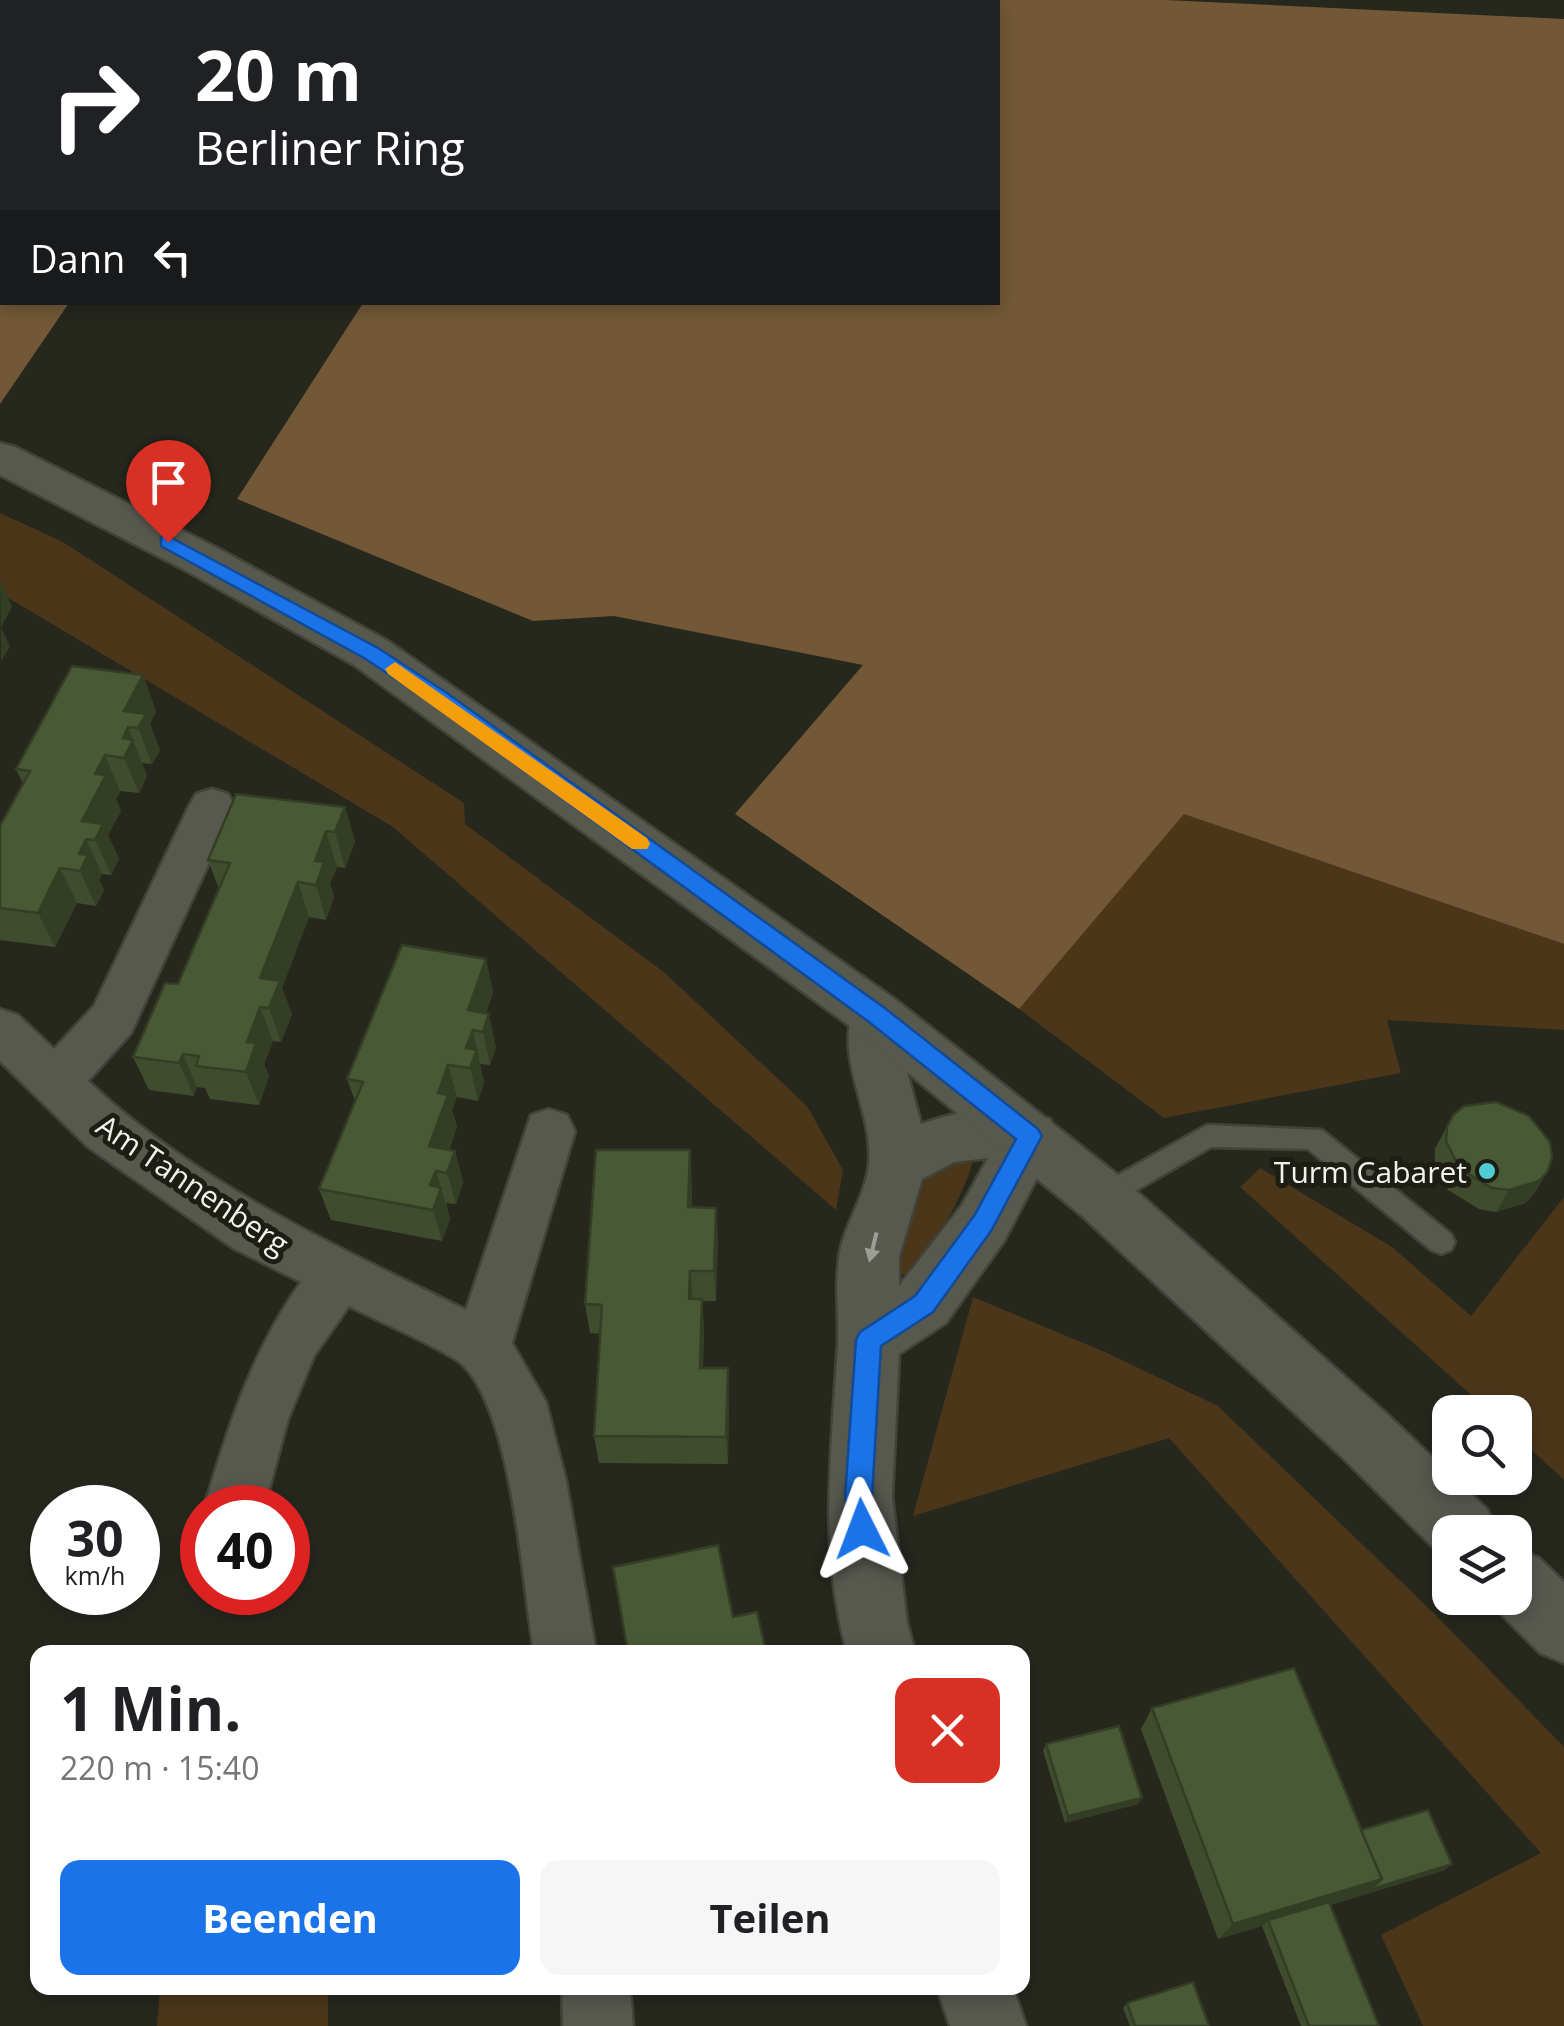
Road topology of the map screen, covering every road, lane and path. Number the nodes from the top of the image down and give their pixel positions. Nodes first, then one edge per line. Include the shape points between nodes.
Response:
1 (0, 457) edge
2 (212, 806) dead end
3 (878, 1016) junction
4 (0, 1029) edge
5 (57, 1082) junction
6 (549, 1132) dead end
7 (1030, 1136) junction
8 (898, 1164) junction
9 (1102, 1197) junction
10 (1441, 1242) dead end
11 (338, 1276) junction
12 (869, 1340) junction
13 (483, 1346) junction
14 (241, 1485) edge
15 (1446, 1515) edge
16 (1532, 1598) edge
17 (1564, 1629) edge
18 (564, 1645) edge
19 (879, 1645) edge
20 (596, 1995) edge
21 (977, 1995) edge
22 (598, 2026) edge
23 (988, 2026) edge

1 - 3 main road via 371,653
2 - 5 street via 113,1018
3 - 7 main road
3 - 8 main road via 878,1068
4 - 5 street, Am Tannenberg
5 - 11 street, Am Tannenberg via 106,1130 177,1180
6 - 13 street
7 - 8 main road via 972,1131 934,1142
7 - 9 main road
7 - 12 main road via 983,1223 924,1304
8 -> 12 main road via 869,1257
9 - 10 lane via 1207,1136 1313,1138
9 - 15 main road
11 - 13 street, Am Tannenberg
11 - 14 street via 292,1341
12 - 19 main road via 858,1497
13 - 18 street via 521,1418
16 - 17 main road
20 - 22 street
21 - 23 main road

